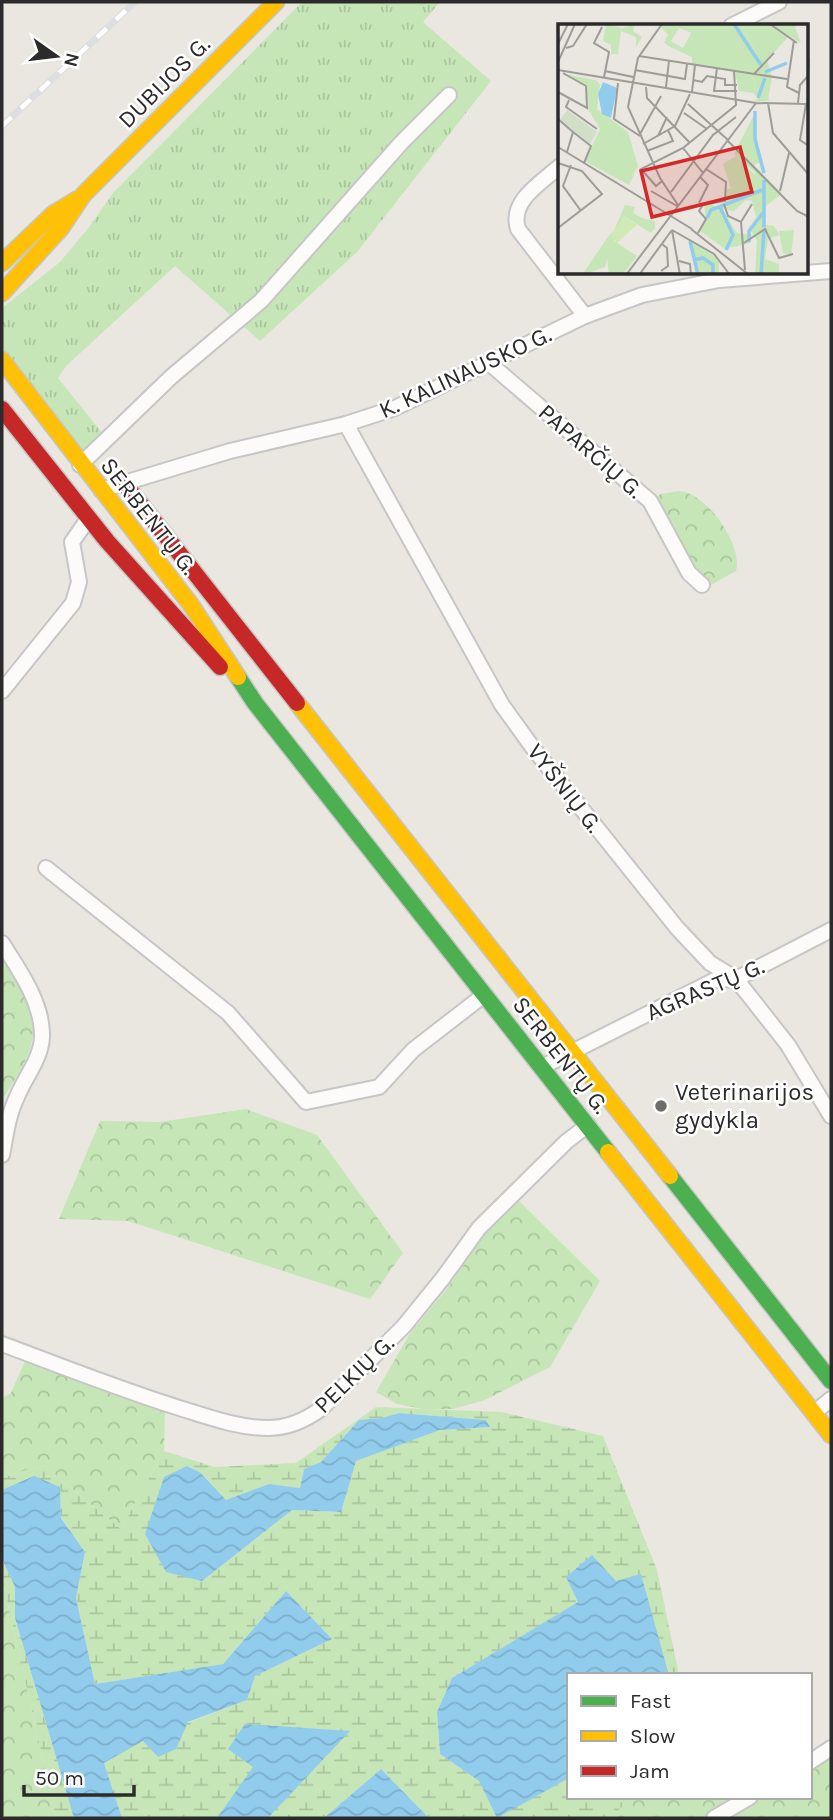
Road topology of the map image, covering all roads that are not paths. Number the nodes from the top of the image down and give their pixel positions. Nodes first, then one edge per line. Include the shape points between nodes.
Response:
1 (276, 2) edge
2 (779, 2) edge
3 (735, 24) edge
4 (449, 95) dead end
5 (558, 168) edge
6 (83, 195) junction
7 (2, 263) edge
8 (831, 271) edge
9 (808, 273) edge
10 (781, 275) edge
11 (2, 293) edge
12 (585, 316) junction
13 (2, 360) edge
14 (489, 362) junction
15 (2, 409) edge
16 (346, 424) junction
17 (80, 464) junction
18 (124, 483) junction
19 (101, 491) junction
20 (88, 519) junction
21 (702, 585) dead end
22 (2, 691) edge
23 (255, 703) junction
24 (46, 868) dead end
25 (831, 930) edge
26 (2, 943) edge
27 (736, 979) junction
28 (484, 995) junction
29 (571, 1051) junction
30 (542, 1067) junction
31 (831, 1116) edge
32 (588, 1125) junction
33 (2, 1154) edge
34 (2, 1343) edge
35 (831, 1381) edge
36 (831, 1399) edge
37 (814, 1413) junction
38 (831, 1435) edge
39 (831, 1748) edge
40 (812, 1761) edge
41 (747, 1799) edge
42 (714, 1818) edge

1 - 6 main road, DUBIJOS G.
2 - 3 street
4 - 17 street via 261,301 171,377
5 - 12 street via 519,203 515,220
6 - 7 main road, DUBIJOS G. via 52,214
6 - 11 main road, DUBIJOS G. via 61,228
8 - 9 street, K. KALINAUSKO G.
10 - 12 street, K. KALINAUSKO G. via 679,287
12 - 14 street, K. KALINAUSKO G.
13 - 17 main road, SERBENTŲ G.
14 - 16 street, K. KALINAUSKO G. via 396,408
14 - 21 street, PAPARČIŲ G. via 649,501 689,573
15 - 20 main road, SERBENTŲ G.
16 - 18 street, K. KALINAUSKO G. via 230,451
16 - 27 street, VYŠNIŲ G. via 510,716 677,928 710,963
17 - 19 main road, SERBENTŲ G.
18 - 19 street, K. KALINAUSKO G.
18 - 29 main road
19 - 23 main road, SERBENTŲ G. via 191,605
20 - 22 street via 72,542 79,582 73,603
20 - 23 main road, SERBENTŲ G. via 175,621
23 - 28 main road, SERBENTŲ G.
24 - 28 street via 228,1013 306,1102 379,1087 413,1050
25 - 27 street, AGRASTŲ G.
26 - 33 street via 25,979 42,1035 40,1051 16,1098
27 - 29 street, AGRASTŲ G. via 715,979
27 - 31 street, VYŠNIŲ G. via 788,1045
28 - 30 main road, SERBENTŲ G.
29 - 30 street, AGRASTŲ G.
29 - 35 main road
30 - 32 main road, SERBENTŲ G.
32 - 34 street, PELKIŲ G. via 479,1228 404,1326 307,1419 268,1428 220,1421
32 - 37 main road, SERBENTŲ G.
36 - 37 street
37 - 38 main road, SERBENTŲ G.
39 - 40 street
41 - 42 street

